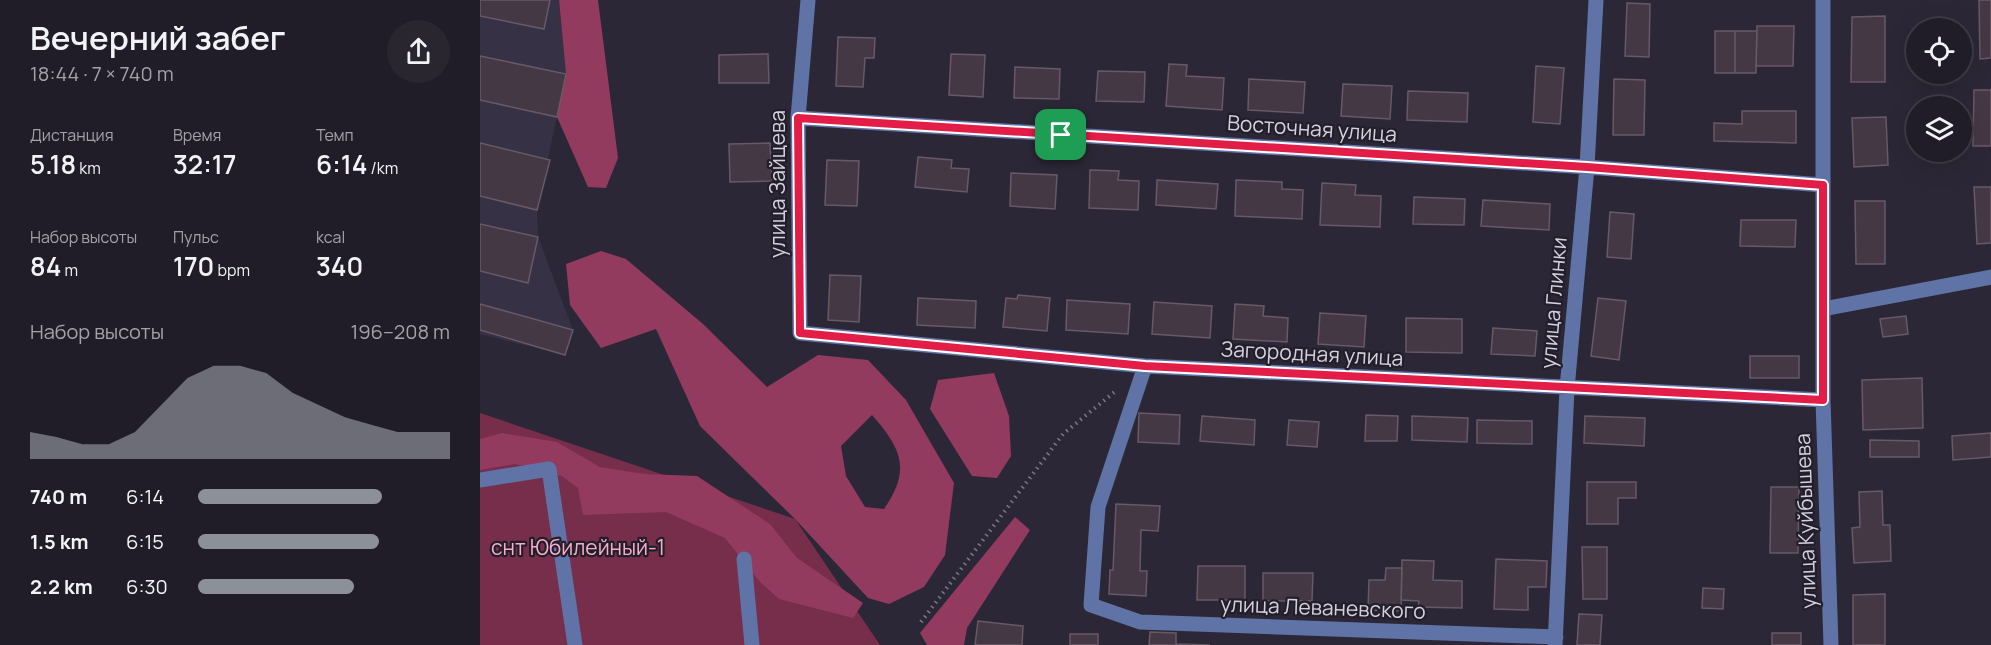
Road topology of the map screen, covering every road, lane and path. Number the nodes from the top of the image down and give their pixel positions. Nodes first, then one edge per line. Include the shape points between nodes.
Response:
1 (808, 0) edge
2 (1596, 0) edge
3 (1823, 0) edge
4 (798, 118) junction
5 (1587, 167) junction
6 (1823, 185) junction
7 (1991, 277) edge
8 (1823, 309) junction
9 (800, 333) joint
10 (1145, 366) junction
11 (1118, 389) dead end
12 (1567, 390) junction
13 (1823, 400) junction
14 (480, 480) edge
15 (744, 559) dead end
16 (921, 622) dead end
17 (1556, 641) edge
18 (575, 645) edge
19 (752, 645) edge
20 (1831, 645) edge

1 - 4 street, улица Зайцева
2 - 5 street, улица Глинки
3 - 6 street, улица Куйбышева
4 - 5 street, Восточная улица
4 - 9 street, улица Зайцева
5 - 6 street, Восточная улица
5 - 12 street, улица Глинки
6 - 8 street, улица Куйбышева
7 - 8 street
8 - 13 street, улица Куйбышева
9 - 10 street, Загородная улица
10 - 12 street, Загородная улица
10 - 17 street, улица Леваневского via 1098,507 1091,605 1140,622
11 - 16 path via 1064,434
12 - 13 street, Загородная улица
12 - 17 street, улица Глинки
13 - 20 street, улица Куйбышева
14 - 18 street via 549,469
15 - 19 street

